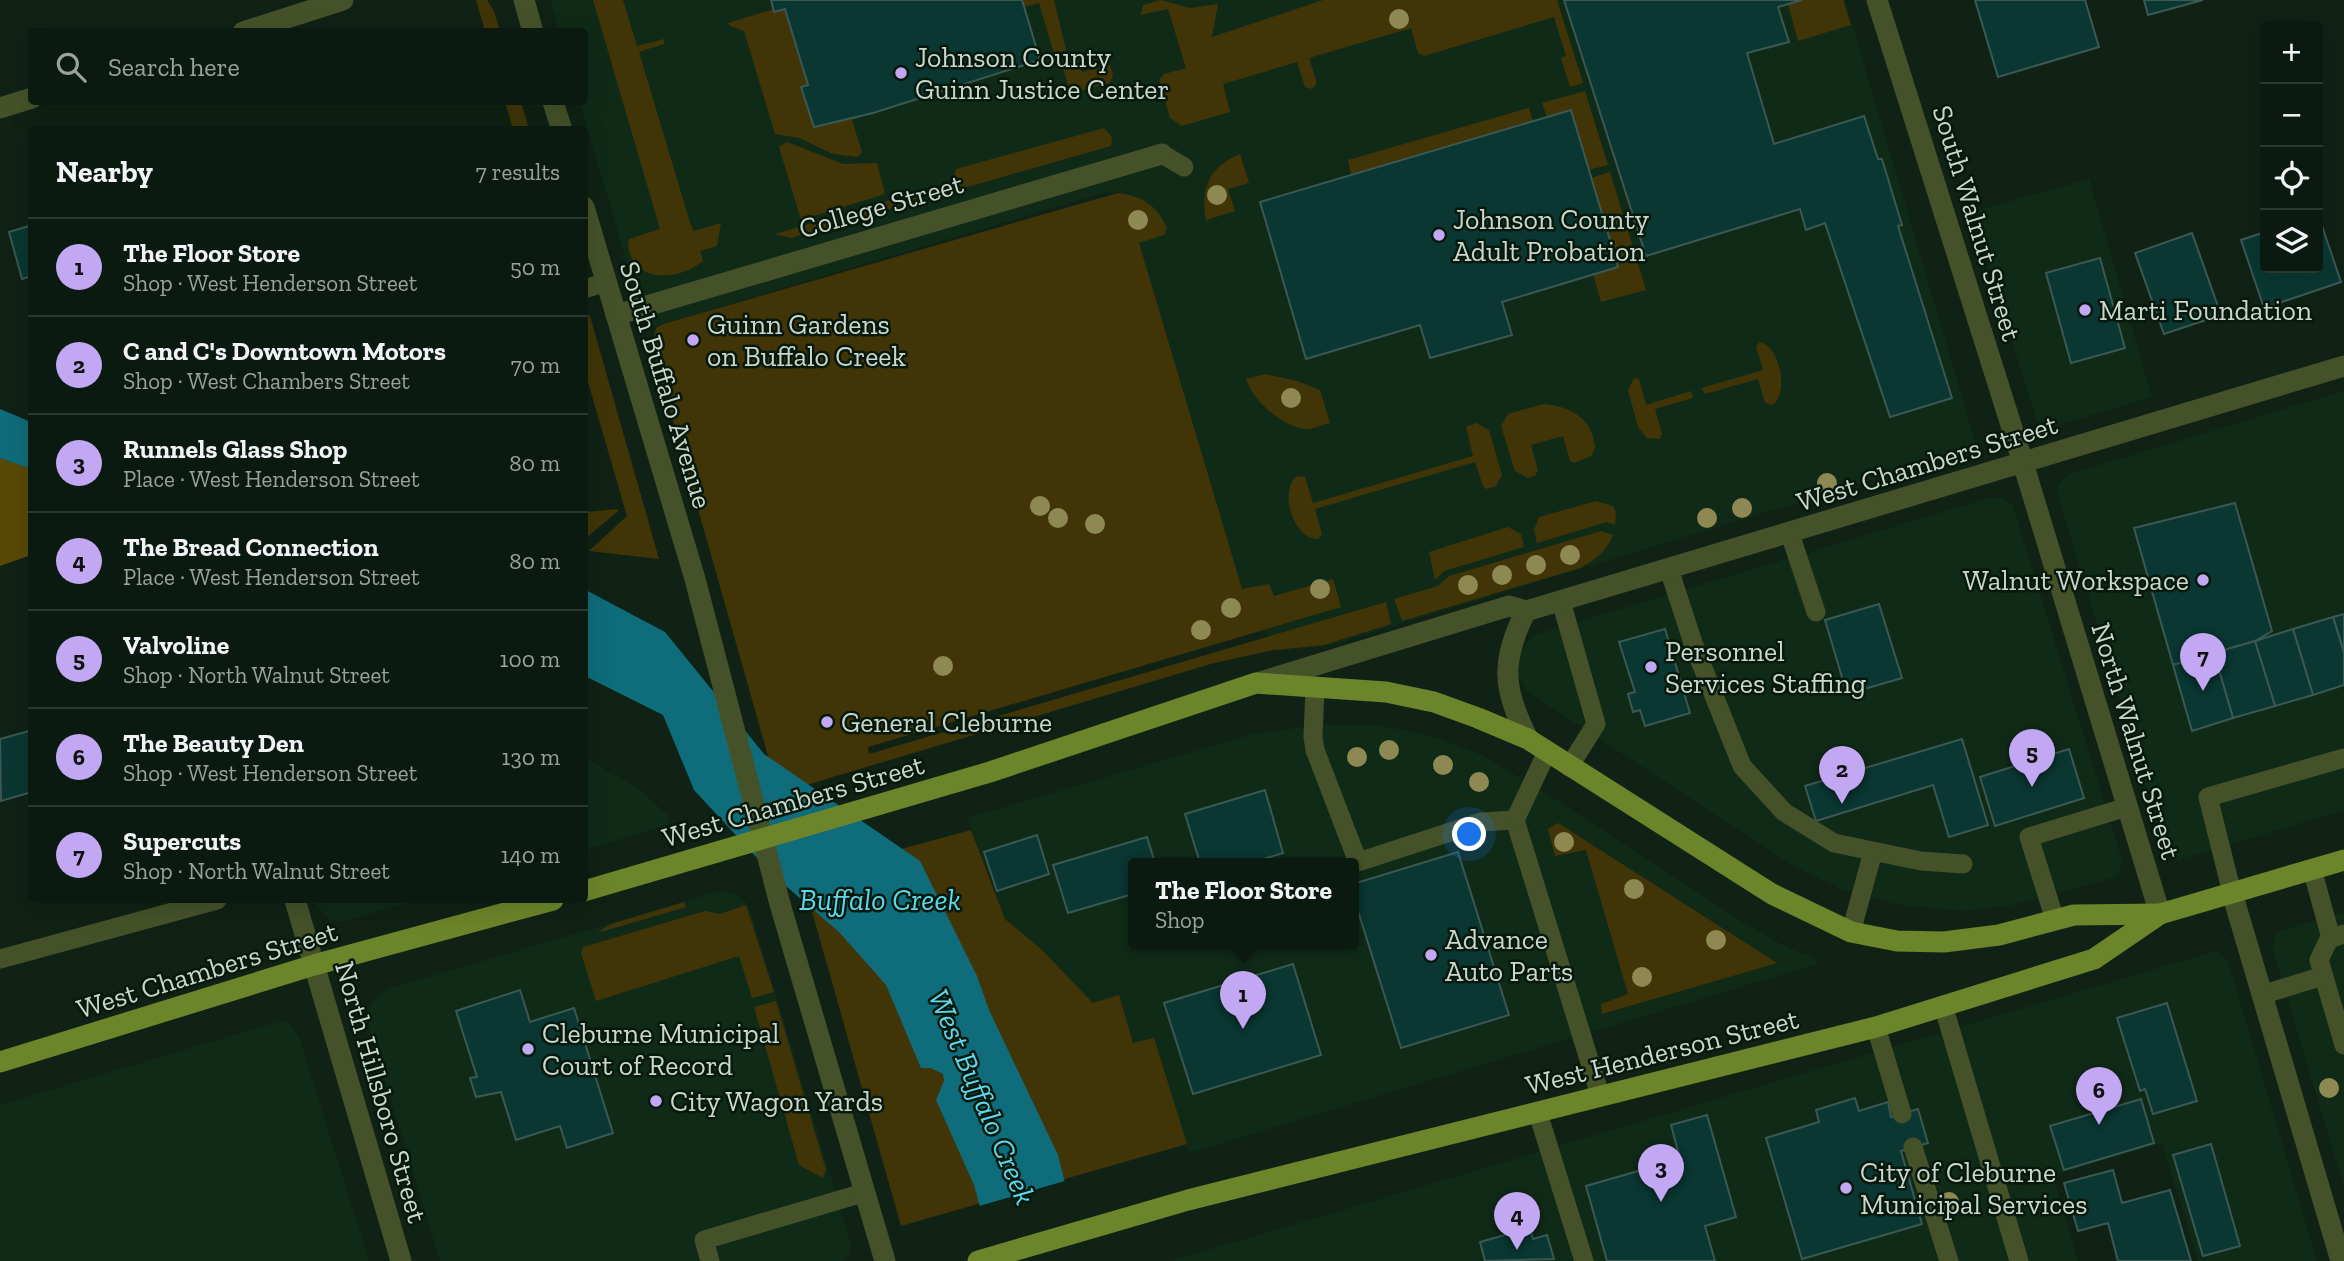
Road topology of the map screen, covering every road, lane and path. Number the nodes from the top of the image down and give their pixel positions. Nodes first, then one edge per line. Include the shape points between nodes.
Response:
1 (342, 0) edge
2 (524, 0) edge
3 (1877, 0) edge
4 (255, 28) edge
5 (532, 28) edge
6 (28, 99) edge
7 (554, 105) edge
8 (0, 108) edge
9 (561, 126) edge
10 (1162, 154) joint
11 (1184, 167) dead end
12 (588, 220) edge
13 (607, 282) junction
14 (588, 288) edge
15 (616, 314) junction
16 (2344, 366) edge
17 (2023, 463) junction
18 (1790, 534) junction
19 (1669, 569) junction
20 (1561, 601) junction
21 (1527, 611) junction
22 (1816, 612) dead end
23 (1256, 684) junction
24 (1315, 687) junction
25 (1528, 739) junction
26 (1547, 752) junction
27 (2344, 758) edge
28 (1569, 767) junction
29 (2127, 807) junction
30 (1515, 820) junction
31 (764, 840) junction
32 (1873, 852) junction
33 (1356, 858) edge
34 (2344, 860) edge
35 (1359, 862) edge
36 (1963, 864) dead end
37 (2312, 869) junction
38 (588, 890) edge
39 (2232, 893) junction
40 (206, 903) edge
41 (296, 903) edge
42 (542, 903) edge
43 (2160, 914) junction
44 (2054, 920) junction
45 (1851, 932) junction
46 (2338, 936) edge
47 (0, 959) edge
48 (314, 965) junction
49 (2323, 976) junction
50 (2261, 995) junction
51 (1942, 1005) junction
52 (1876, 1027) junction
53 (2344, 1045) edge
54 (0, 1062) edge
55 (1600, 1095) junction
56 (1538, 1113) junction
57 (1902, 1114) dead end
58 (1913, 1147) dead end
59 (863, 1193) junction
60 (401, 1261) edge
61 (710, 1261) edge
62 (885, 1261) edge
63 (978, 1261) edge
64 (1584, 1261) edge
65 (1949, 1261) edge
66 (2019, 1261) edge
67 (2341, 1261) edge

1 - 4 street
2 - 5 street
3 - 17 street, South Walnut Street
6 - 8 street
7 - 9 street
10 - 11 lane
10 - 15 street, College Street
12 - 13 street, South Buffalo Avenue
13 - 14 lane
13 - 15 street, South Buffalo Avenue
15 - 31 street, South Buffalo Avenue via 695,579
16 - 17 street, West Chambers Street
17 - 18 street, West Chambers Street
17 - 29 street, North Walnut Street
18 - 19 street, West Chambers Street
18 - 22 lane
19 - 20 street, West Chambers Street
19 - 32 lane via 1742,766 1784,812 1834,843
20 - 21 street, West Chambers Street
20 - 28 lane via 1596,724
21 - 23 street, West Chambers Street via 1509,606
21 - 25 street via 1513,637 1507,671 1514,711
23 - 24 main road, West Chambers Street
23 - 31 main road, West Chambers Street
24 - 25 main road, West Chambers Street via 1386,692 1434,702
24 - 33 lane via 1315,750
25 - 26 main road, West Chambers Street
26 - 28 main road, West Chambers Street
26 - 30 lane
27 - 39 lane via 2207,797
28 - 45 main road, West Chambers Street via 1772,894
29 - 43 street, North Walnut Street
29 - 44 lane via 2029,838
30 - 35 lane via 1480,822
30 - 55 lane
31 - 38 main road, West Chambers Street
31 - 59 street, South Buffalo Avenue
32 - 36 lane via 1920,862
32 - 45 lane
34 - 37 main road, West Henderson Street
37 - 39 main road, West Henderson Street
37 - 46 lane
39 - 43 main road, West Henderson Street
39 - 50 street
40 - 47 lane
41 - 48 street, North Hillsboro Street
42 - 48 main road, West Chambers Street
43 - 44 main road, West Chambers Street via 2074,915
43 - 51 main road, West Henderson Street via 2094,959
44 - 45 main road, West Chambers Street via 1999,935 1944,942 1897,941
46 - 49 lane via 2319,960
48 - 54 main road, West Chambers Street
48 - 60 street, North Hillsboro Street
49 - 50 lane
49 - 53 lane
50 - 67 street
51 - 52 main road, West Henderson Street
51 - 66 lane
52 - 55 main road, West Henderson Street
52 - 57 lane
55 - 56 main road, West Henderson Street
56 - 63 main road, West Henderson Street via 1188,1200
56 - 64 lane
58 - 65 lane
59 - 61 lane via 704,1240
59 - 62 street, South Buffalo Avenue

